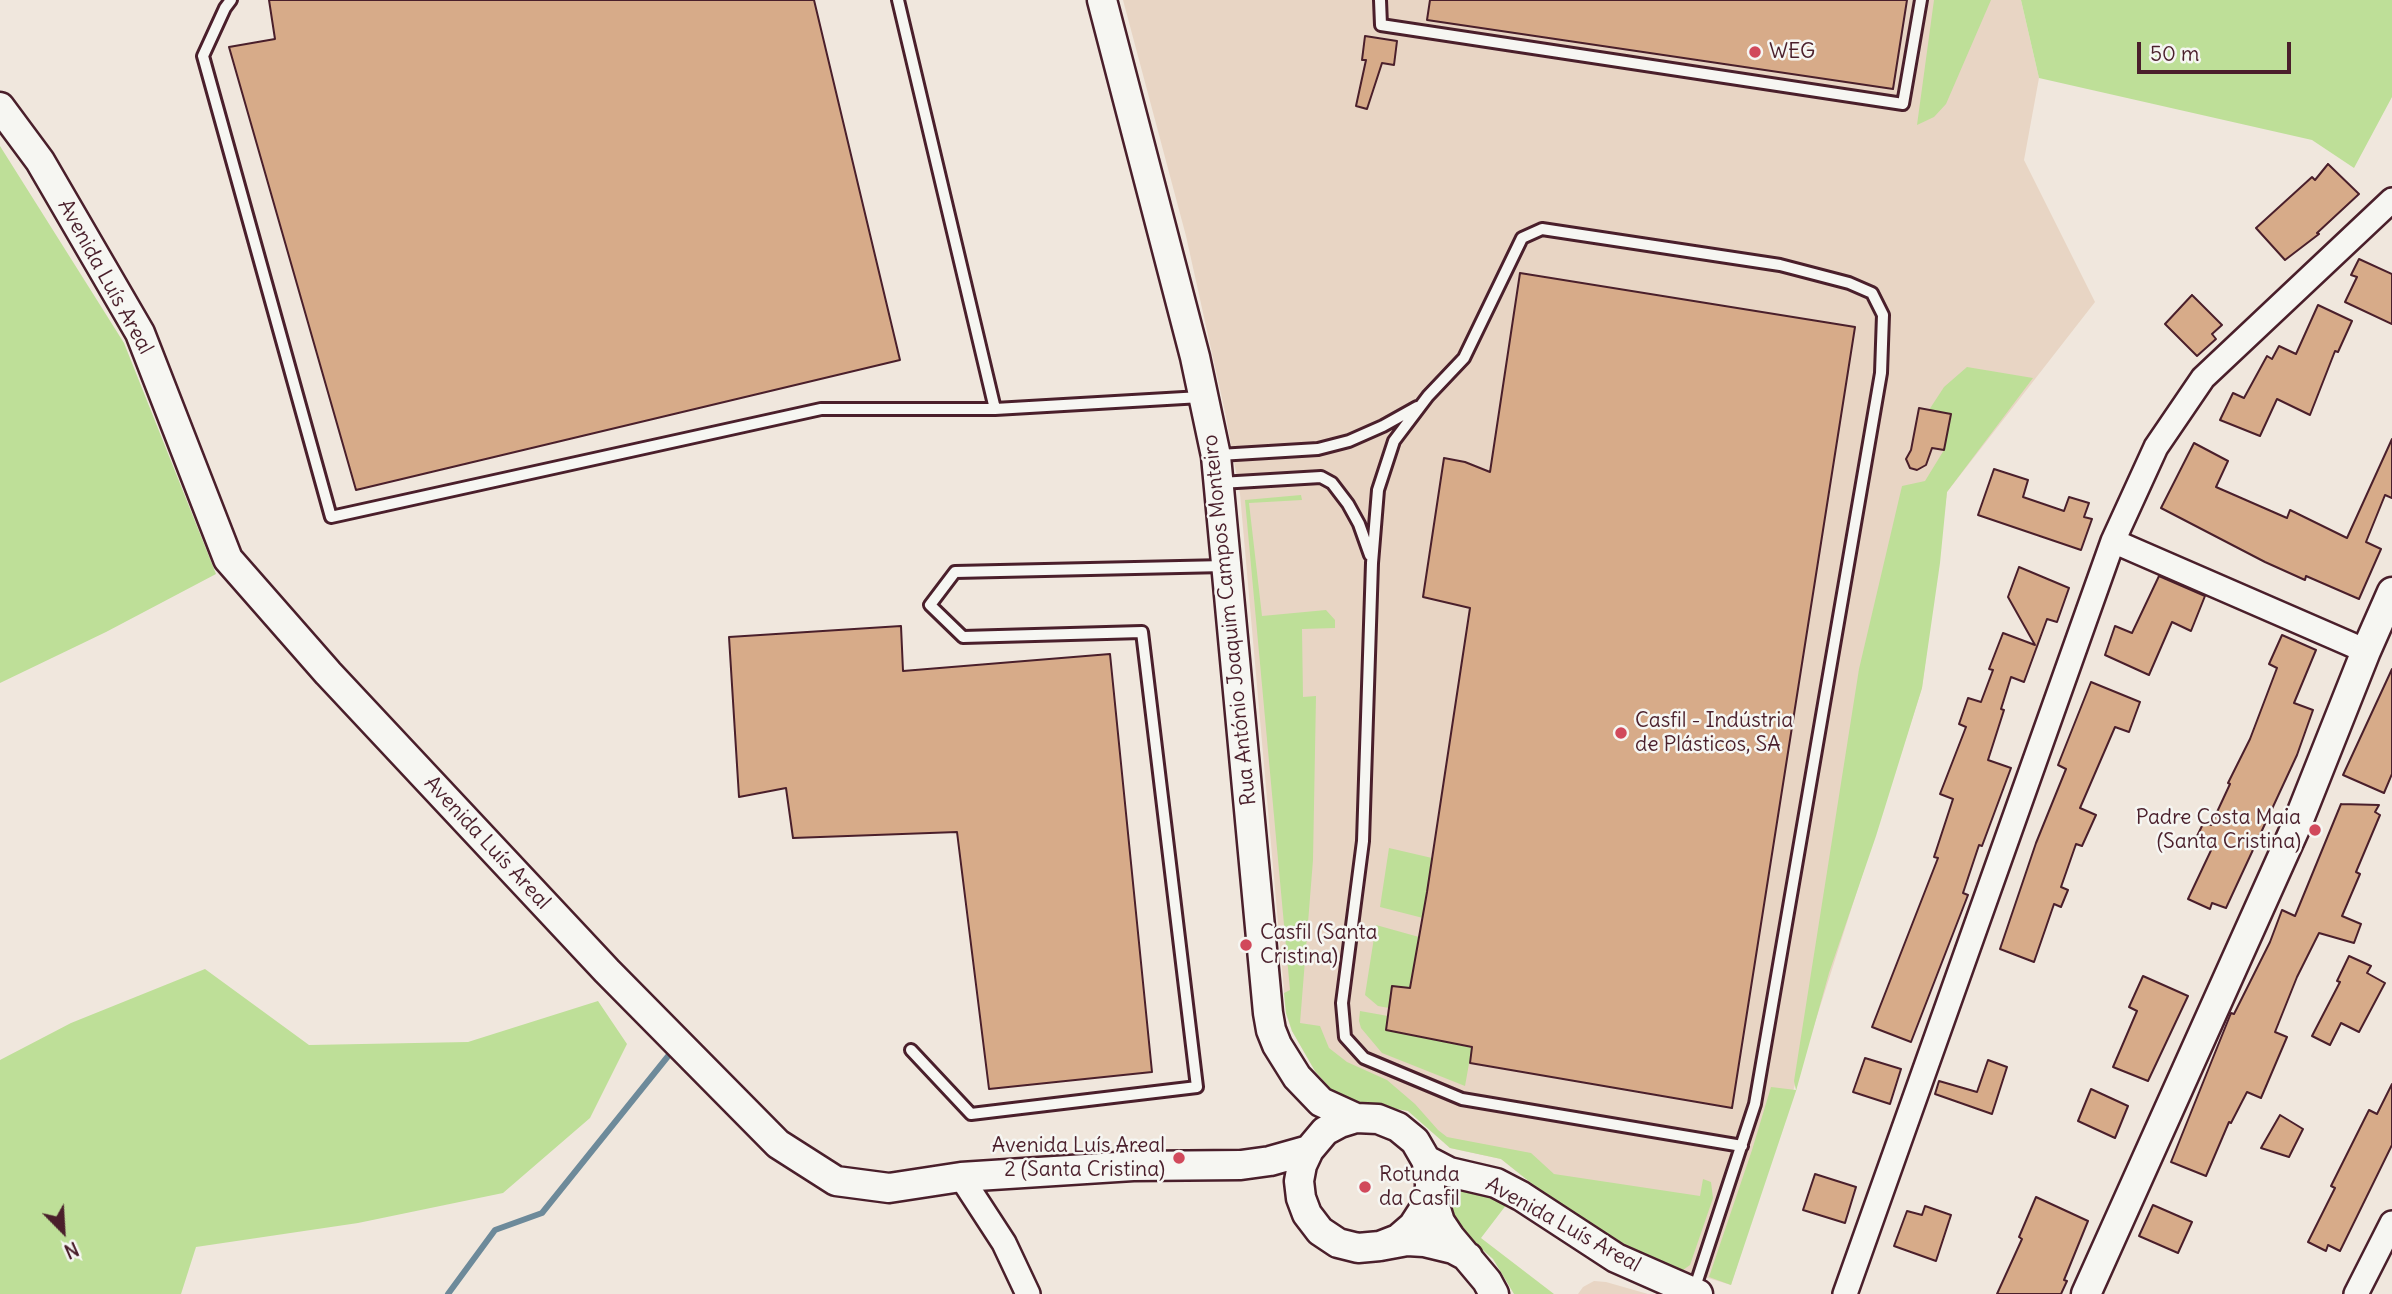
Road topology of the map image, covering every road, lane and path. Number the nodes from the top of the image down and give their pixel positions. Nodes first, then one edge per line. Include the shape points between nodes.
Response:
1 (231, 0) edge
2 (898, 0) edge
3 (1102, 0) edge
4 (1380, 0) edge
5 (1921, 0) edge
6 (0, 107) edge
7 (2392, 200) edge
8 (1203, 396) junction
9 (1422, 404) junction
10 (995, 409) junction
11 (1218, 469) junction
12 (2113, 541) junction
13 (1372, 563) junction
14 (1227, 566) junction
15 (2392, 592) edge
16 (2366, 651) junction
17 (911, 1050) dead end
18 (1297, 1077) junction
19 (1356, 1118) junction
20 (1742, 1146) junction
21 (1311, 1147) junction
22 (1426, 1160) junction
23 (1241, 1165) junction
24 (961, 1177) junction
25 (1430, 1190) junction
26 (1307, 1214) junction
27 (2392, 1223) edge
28 (1380, 1246) junction
29 (1468, 1257) junction
30 (1696, 1293) edge
31 (1028, 1294) edge
32 (1494, 1294) edge
33 (1845, 1294) edge
34 (2086, 1294) edge
35 (2356, 1294) edge

1 - 10 lane via 203,56 331,517 821,409
2 - 10 lane
3 - 8 street, Rua António Joaquim Campos Monteiro
4 - 5 lane via 1381,26 1903,104
6 - 24 street, Avenida Luís Areal via 40,161 140,333 228,559 328,673 627,992 778,1144 836,1181 889,1188
7 - 12 street via 2203,378 2156,447
8 - 10 lane
8 - 11 street, Rua António Joaquim Campos Monteiro
9 - 11 lane via 1349,441
9 - 13 lane via 1394,441 1378,490
9 - 20 lane via 1464,358 1522,237 1542,229 1792,268 1872,293 1883,315 1879,387 1761,1076
11 - 13 lane via 1321,477 1332,483 1363,533
11 - 14 street, Rua António Joaquim Campos Monteiro
12 - 16 street
12 - 33 street
13 - 20 lane via 1363,841 1342,1003 1345,1037 1364,1058 1462,1099
14 - 17 lane via 955,572 930,605 963,637 1142,632 1197,1087 971,1114
14 - 18 street, Rua António Joaquim Campos Monteiro via 1268,1013 1277,1045
15 - 16 street
16 - 34 street via 2298,822
18 - 19 street, Rua António Joaquim Campos Monteiro via 1321,1102
18 - 21 street, Rua António Joaquim Campos Monteiro
19 - 21 street via 1325,1131
19 - 22 street via 1378,1119 1398,1127 1415,1141
20 - 30 lane
21 - 23 street, Avenida Luís Areal
21 - 26 street via 1299,1181
22 - 25 street
22 - 30 street, Avenida Luís Areal via 1449,1172 1496,1183 1616,1258
23 - 24 street, Avenida Luís Areal via 1133,1166
23 - 26 street, Avenida Luís Areal via 1269,1174
24 - 31 street via 1004,1243
25 - 28 street via 1413,1226
25 - 29 street via 1440,1222
26 - 28 street via 1320,1231 1338,1242 1358,1248
27 - 35 street
28 - 29 street via 1424,1242
29 - 32 street

